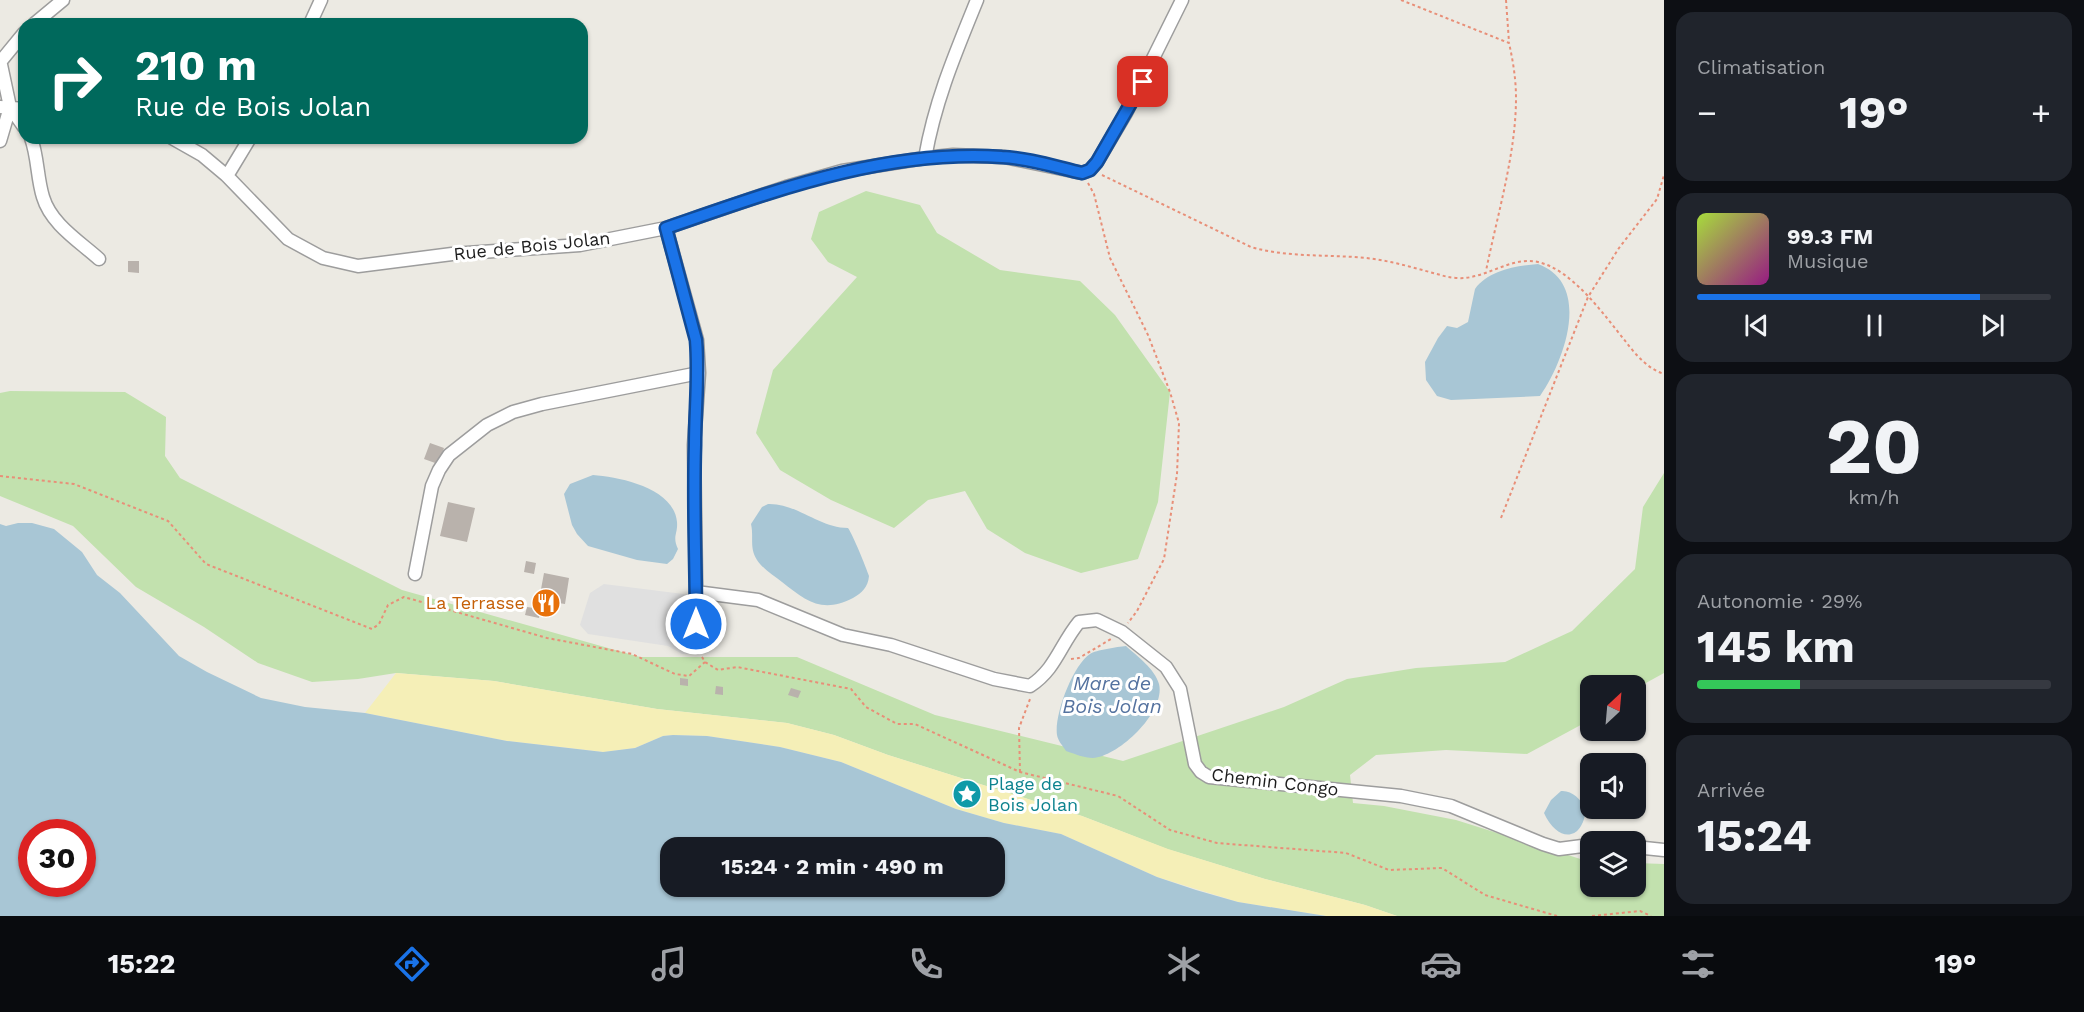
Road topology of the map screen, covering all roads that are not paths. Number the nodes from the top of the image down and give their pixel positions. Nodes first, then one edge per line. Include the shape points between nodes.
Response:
1 (63, 0) edge
2 (321, 0) edge
3 (977, 0) edge
4 (1182, 0) edge
5 (41, 18) edge
6 (313, 18) edge
7 (18, 40) edge
8 (0, 60) edge
9 (5, 107) edge
10 (18, 121) edge
11 (0, 141) edge
12 (33, 144) edge
13 (183, 144) edge
14 (246, 144) edge
15 (925, 158) junction
16 (227, 176) junction
17 (666, 228) junction
18 (99, 259) dead end
19 (699, 373) junction
20 (415, 574) dead end
21 (696, 592) junction
22 (697, 647) dead end
23 (1580, 846) edge
24 (1646, 848) edge
25 (1664, 850) edge

1 - 5 street
2 - 6 street
3 - 15 street via 941,90
4 - 15 street, Rue de Bois Jolan via 1126,113 1097,162 1086,171 1004,157
7 - 8 street
8 - 9 street
9 - 10 street
9 - 11 street
12 - 18 street via 40,187 49,211
13 - 16 street, Rue de Bois Jolan
14 - 16 street
15 - 17 street, Rue de Bois Jolan via 842,171
16 - 17 street, Rue de Bois Jolan via 288,239 323,258 358,266 452,254 580,245
17 - 19 street via 696,340
19 - 20 street via 542,404 487,424 449,455 439,470 432,486
19 - 21 street via 694,446
21 - 22 street
21 - 23 street, Chemin Congo via 758,600 843,634 1030,686 1056,661 1078,622 1097,620 1122,632 1166,667 1180,689 1195,764 1209,777 1401,796 1451,806 1559,849
24 - 25 street

